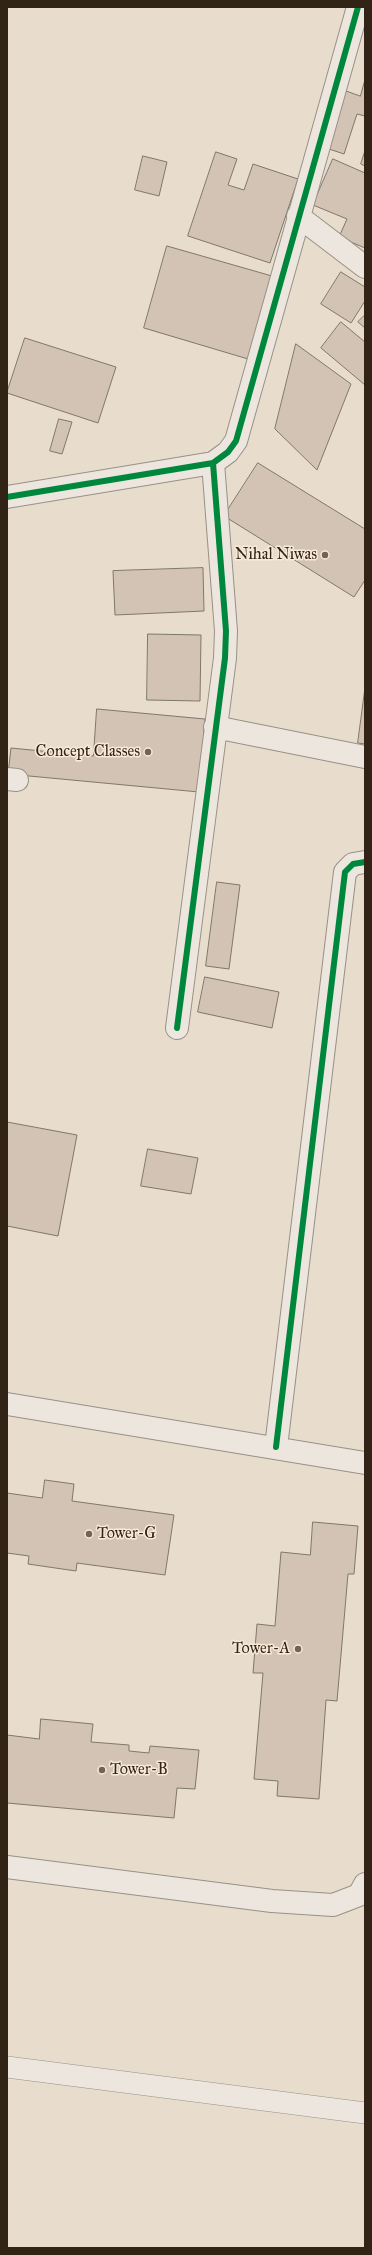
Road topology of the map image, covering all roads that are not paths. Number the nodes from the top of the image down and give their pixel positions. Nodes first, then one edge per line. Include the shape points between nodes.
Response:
1 (358, 7) edge
2 (298, 216) junction
3 (365, 267) edge
4 (213, 463) junction
5 (7, 497) edge
6 (215, 728) junction
7 (365, 757) edge
8 (365, 862) edge
9 (177, 1028) dead end
10 (7, 1404) edge
11 (276, 1447) junction
12 (365, 1463) edge
13 (7, 1867) edge
14 (365, 1884) edge
15 (7, 2067) edge
16 (365, 2113) edge

1 - 2 street
2 - 3 street
2 - 4 street via 236,441 228,452
4 - 5 street
4 - 6 street via 226,631 225,658
6 - 7 street
6 - 9 street
8 - 11 street via 353,864 345,872
10 - 11 street
11 - 12 street
13 - 14 street via 272,1901 333,1905 359,1895
15 - 16 lane

